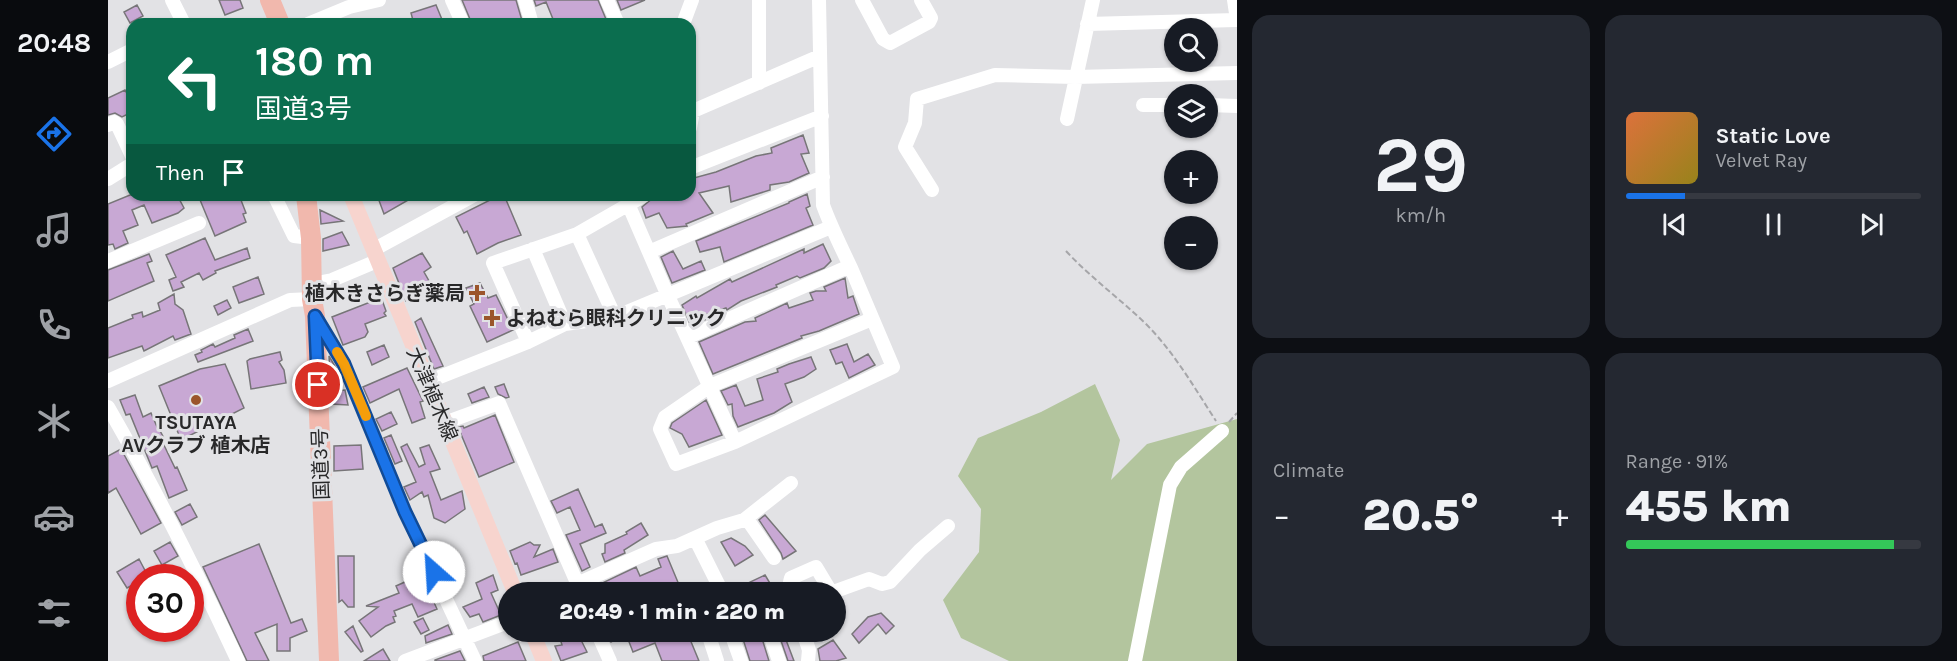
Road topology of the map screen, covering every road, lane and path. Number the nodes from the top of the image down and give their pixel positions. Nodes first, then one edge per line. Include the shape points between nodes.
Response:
1 (172, 0) edge
2 (270, 0) edge
3 (379, 0) edge
4 (452, 0) edge
5 (525, 0) edge
6 (607, 0) edge
7 (692, 0) edge
8 (759, 0) edge
9 (819, 0) edge
10 (862, 0) edge
11 (921, 0) edge
12 (1093, 0) edge
13 (1234, 0) edge
14 (181, 18) edge
15 (278, 18) edge
16 (322, 18) edge
17 (460, 18) edge
18 (530, 18) edge
19 (615, 18) edge
20 (685, 18) edge
21 (1237, 20) edge
22 (1087, 24) junction
23 (126, 53) edge
24 (820, 56) junction
25 (108, 62) edge
26 (1237, 73) edge
27 (1076, 77) junction
28 (759, 83) junction
29 (1143, 105) dead end
30 (1164, 105) edge
31 (1218, 105) edge
32 (1237, 106) edge
33 (696, 110) edge
34 (822, 116) junction
35 (1067, 118) dead end
36 (108, 125) edge
37 (126, 143) edge
38 (696, 166) edge
39 (126, 168) edge
40 (823, 177) junction
41 (108, 179) edge
42 (932, 190) dead end
43 (277, 201) edge
44 (307, 201) edge
45 (353, 201) edge
46 (464, 201) edge
47 (636, 201) edge
48 (629, 206) junction
49 (199, 223) dead end
50 (831, 227) junction
51 (577, 234) junction
52 (310, 238) junction
53 (533, 249) junction
54 (1066, 251) dead end
55 (650, 252) junction
56 (375, 255) junction
57 (108, 261) edge
58 (850, 266) junction
59 (668, 296) junction
60 (313, 300) junction
61 (615, 317) junction
62 (872, 319) junction
63 (566, 324) junction
64 (688, 337) junction
65 (528, 342) junction
66 (108, 381) edge
67 (427, 382) junction
68 (710, 386) junction
69 (108, 407) edge
70 (444, 423) junction
71 (1222, 431) joint
72 (735, 442) junction
73 (791, 483) dead end
74 (747, 519) junction
75 (948, 526) dead end
76 (695, 538) junction
77 (774, 558) dead end
78 (511, 582) edge
79 (576, 582) edge
80 (591, 582) edge
81 (717, 582) edge
82 (790, 582) edge
83 (826, 582) edge
84 (846, 587) edge
85 (498, 626) edge
86 (465, 638) junction
87 (536, 642) edge
88 (601, 642) edge
89 (711, 642) edge
90 (734, 642) edge
91 (772, 642) edge
92 (806, 642) edge
93 (238, 661) edge
94 (329, 661) edge
95 (405, 661) edge
96 (475, 661) edge
97 (544, 661) edge
98 (610, 661) edge
99 (717, 661) edge
100 (741, 661) edge
101 (779, 661) edge
102 (808, 661) edge
103 (1135, 661) edge

1 - 14 street
2 - 15 highway
3 - 16 street
4 - 17 street
5 - 18 street
6 - 19 street
7 - 20 street
8 - 28 street
9 - 24 street
10 - 11 street via 883,39 890,43 929,22
12 - 22 street
13 - 21 street
21 - 22 street
22 - 27 street
23 - 25 street
24 - 28 street
24 - 34 street
26 - 27 street
27 - 35 street
27 - 42 street via 995,75 917,99 915,123 905,147
28 - 33 street
29 - 30 street
31 - 32 street
34 - 38 street
34 - 40 street
36 - 37 street via 117,124
39 - 41 street
40 - 50 street via 823,205
40 - 55 street
43 - 52 street via 294,236
44 - 52 highway, 国道3号
45 - 56 main road, 大津植木線
46 - 56 street
47 - 48 street
48 - 51 street
48 - 55 street
49 - 57 street
50 - 58 street
50 - 59 street
51 - 53 street
51 - 61 street
52 - 60 highway, 国道3号
53 - 63 street
53 - 65 street via 494,262
54 - 71 path via 1176,357
55 - 59 street
56 - 60 street via 332,280
56 - 67 main road, 大津植木線
58 - 62 street
58 - 64 street
59 - 61 street
59 - 64 street
60 - 66 street via 290,300
60 - 86 street via 405,512
60 - 94 highway, 国道3号
61 - 63 street
62 - 68 street
62 - 72 street via 893,367
63 - 65 street
64 - 68 street
65 - 67 street
67 - 70 main road, 大津植木線
68 - 72 street
68 - 72 street via 665,417 660,429 676,464
69 - 93 street via 186,551
70 - 78 main road, 大津植木線
70 - 79 street via 499,403
71 - 103 street via 1181,467 1170,485
73 - 74 street
74 - 76 street
74 - 77 street
75 - 84 street via 890,582 882,584 867,579
76 - 80 street via 678,546 656,549
76 - 81 street
82 - 83 street via 816,567
85 - 86 street
86 - 95 street
86 - 96 street
87 - 97 main road
88 - 98 street
89 - 99 street
90 - 100 street
91 - 101 street
92 - 102 street

